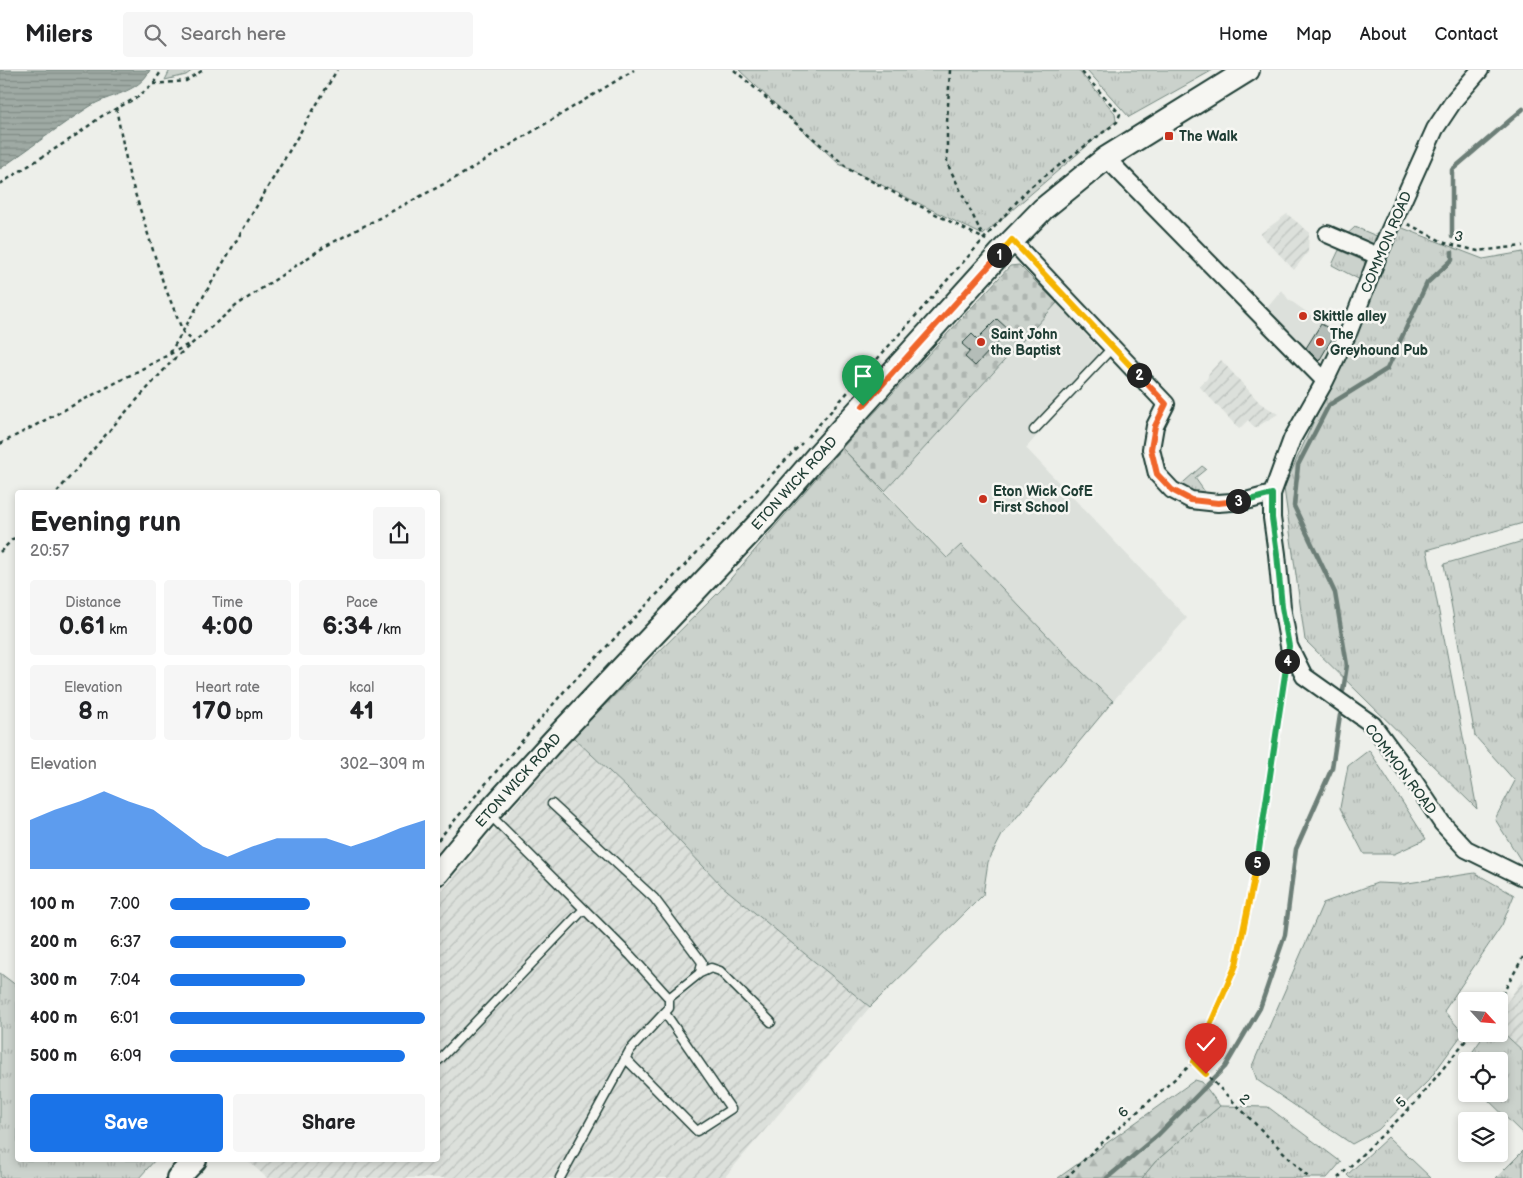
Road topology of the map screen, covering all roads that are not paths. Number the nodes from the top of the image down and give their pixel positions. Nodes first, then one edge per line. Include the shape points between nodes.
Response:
1 (1248, 70) edge
2 (1480, 70) edge
3 (1106, 158) junction
4 (1327, 234) dead end
5 (1009, 244) junction
6 (1378, 256) junction
7 (1113, 347) junction
8 (1325, 380) junction
9 (1034, 430) dead end
10 (1272, 494) junction
11 (552, 804) dead end
12 (488, 813) junction
13 (440, 872) edge
14 (1523, 877) edge
15 (584, 908) junction
16 (700, 973) junction
17 (669, 998) junction
18 (665, 1013) junction
19 (771, 1022) dead end
20 (625, 1058) junction
21 (440, 1059) edge
22 (192, 1162) edge
23 (178, 1178) edge
24 (560, 1178) edge

1 - 3 main road, ETON WICK ROAD
2 - 6 street, COMMON ROAD via 1435,129
3 - 5 main road, ETON WICK ROAD via 1043,209
3 - 8 street
4 - 6 street
5 - 7 street
5 - 12 main road, ETON WICK ROAD via 762,520
6 - 8 street, COMMON ROAD via 1349,331
7 - 9 lane
7 - 10 street via 1166,404 1155,426 1151,449 1157,474 1172,490 1191,500 1218,503 1246,501
8 - 10 street, COMMON ROAD via 1292,439
10 - 14 street, COMMON ROAD via 1282,607 1289,646 1304,676 1373,725 1442,823 1466,849
11 - 16 lane via 654,898 702,962
12 - 13 main road, ETON WICK ROAD
12 - 15 lane
15 - 17 lane
15 - 21 lane
16 - 17 lane
16 - 19 lane via 711,968 720,970
17 - 18 lane via 669,1008
18 - 20 lane
18 - 20 lane via 731,1108 696,1130
20 - 24 lane
22 - 23 main road

